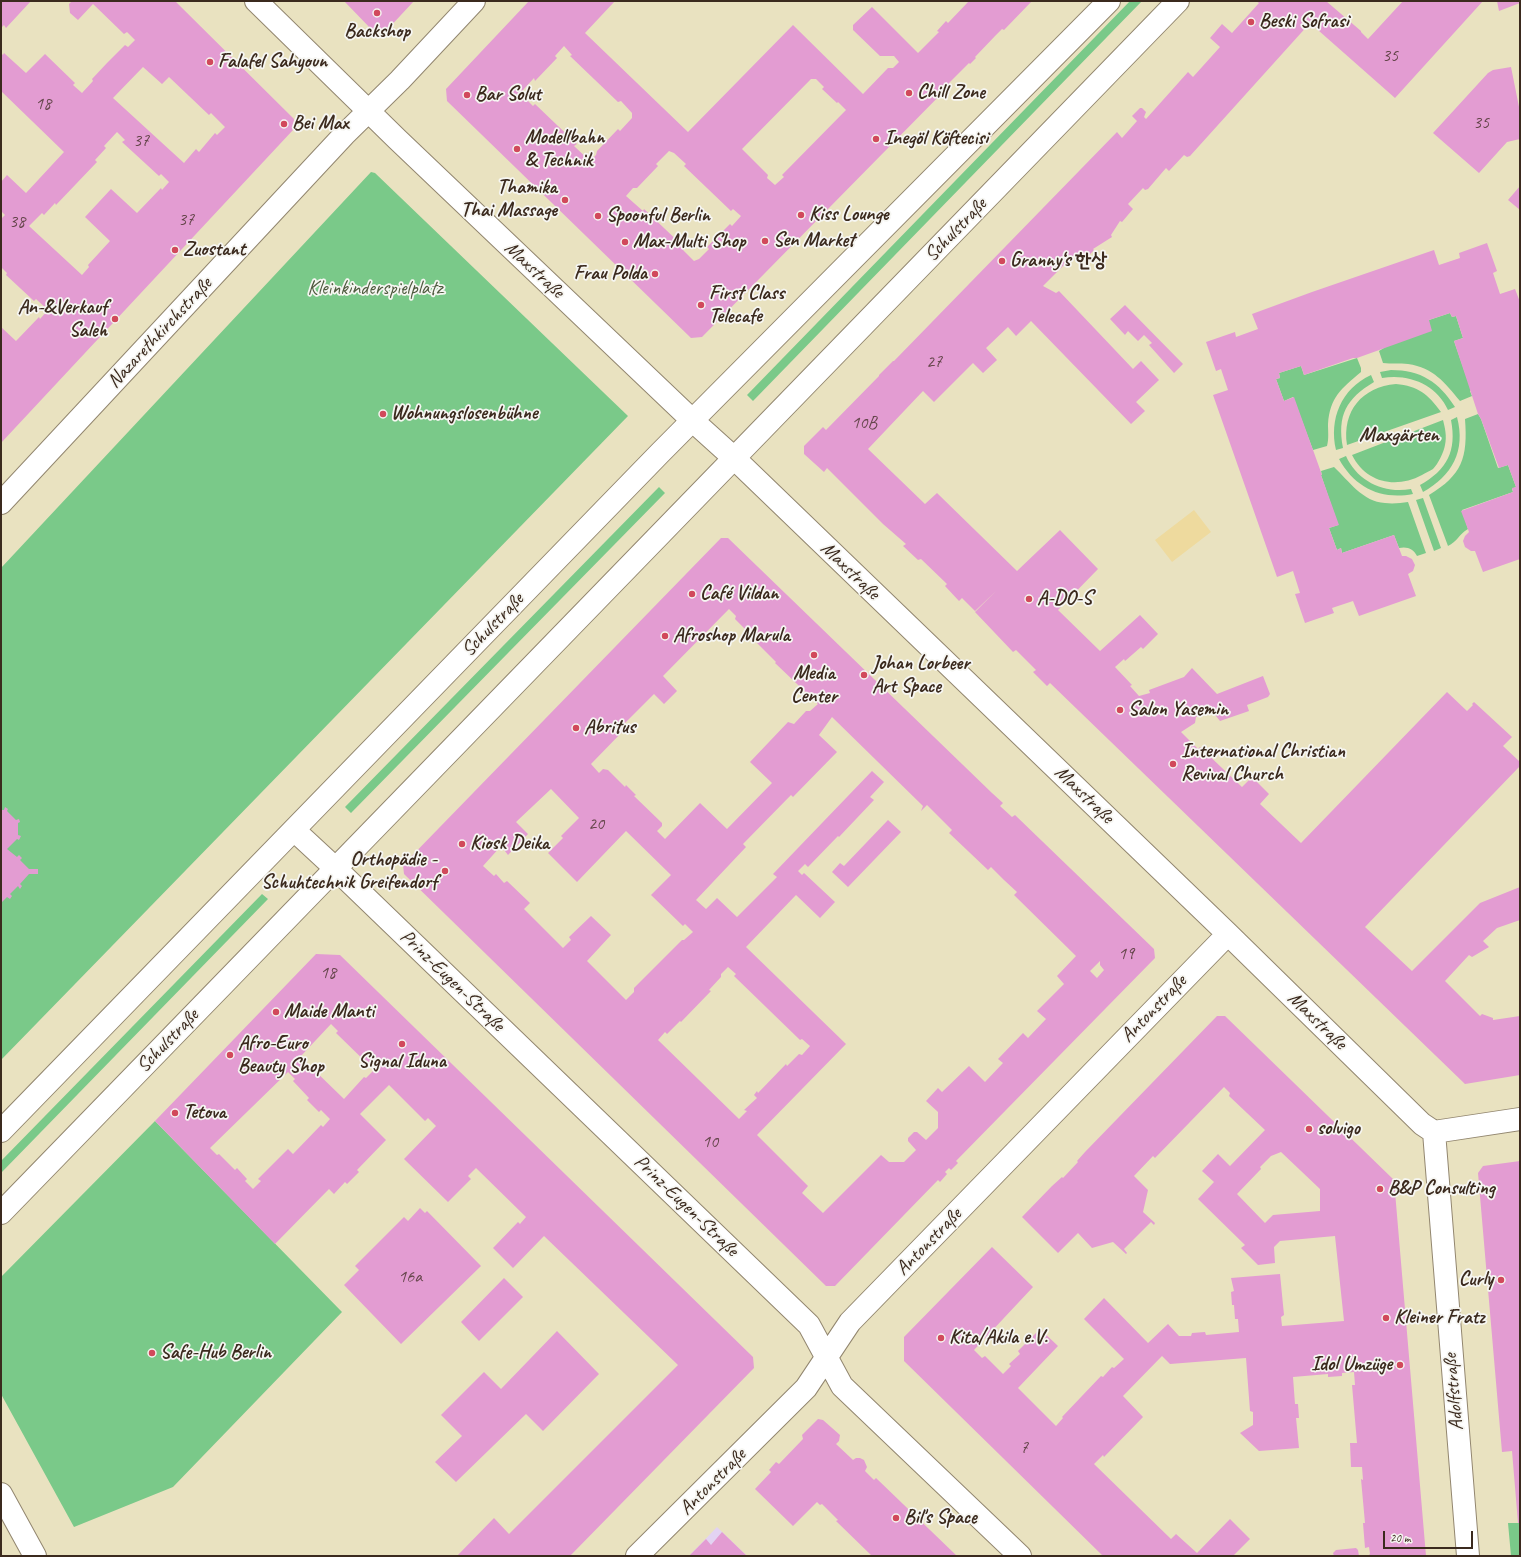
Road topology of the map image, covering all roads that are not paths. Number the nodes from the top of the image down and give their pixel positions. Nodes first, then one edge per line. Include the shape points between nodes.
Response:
1 (256, 1) edge
2 (474, 1) edge
3 (1109, 1) edge
4 (1178, 1) edge
5 (369, 111) junction
6 (693, 421) junction
7 (734, 458) junction
8 (1, 503) edge
9 (294, 830) junction
10 (335, 868) junction
11 (1228, 934) junction
12 (1520, 1119) edge
13 (1, 1131) edge
14 (1434, 1132) junction
15 (1, 1213) edge
16 (827, 1357) junction
17 (1, 1494) edge
18 (35, 1556) edge
19 (637, 1556) edge
20 (1020, 1556) edge
21 (1468, 1556) edge

1 - 5 street, Maxstraße
2 - 5 street, Nazarethkirchstraße
3 - 6 street, Schulstraße
4 - 7 street, Schulstraße
5 - 6 street, Maxstraße
5 - 8 street, Nazarethkirchstraße
6 - 7 street
6 - 9 street, Schulstraße
7 - 10 street, Schulstraße
7 - 11 street, Maxstraße
9 - 10 street
9 - 13 street, Schulstraße
10 - 15 street, Schulstraße
10 - 16 street, Prinz-Eugen-Straße via 810,1325
11 - 14 street, Maxstraße via 1410,1113
11 - 16 street, Antonstraße via 850,1322
12 - 14 street
14 - 21 street, Adolfstraße
16 - 19 street, Antonstraße via 806,1388
16 - 20 street, Prinz-Eugen-Straße via 842,1386
17 - 18 street

